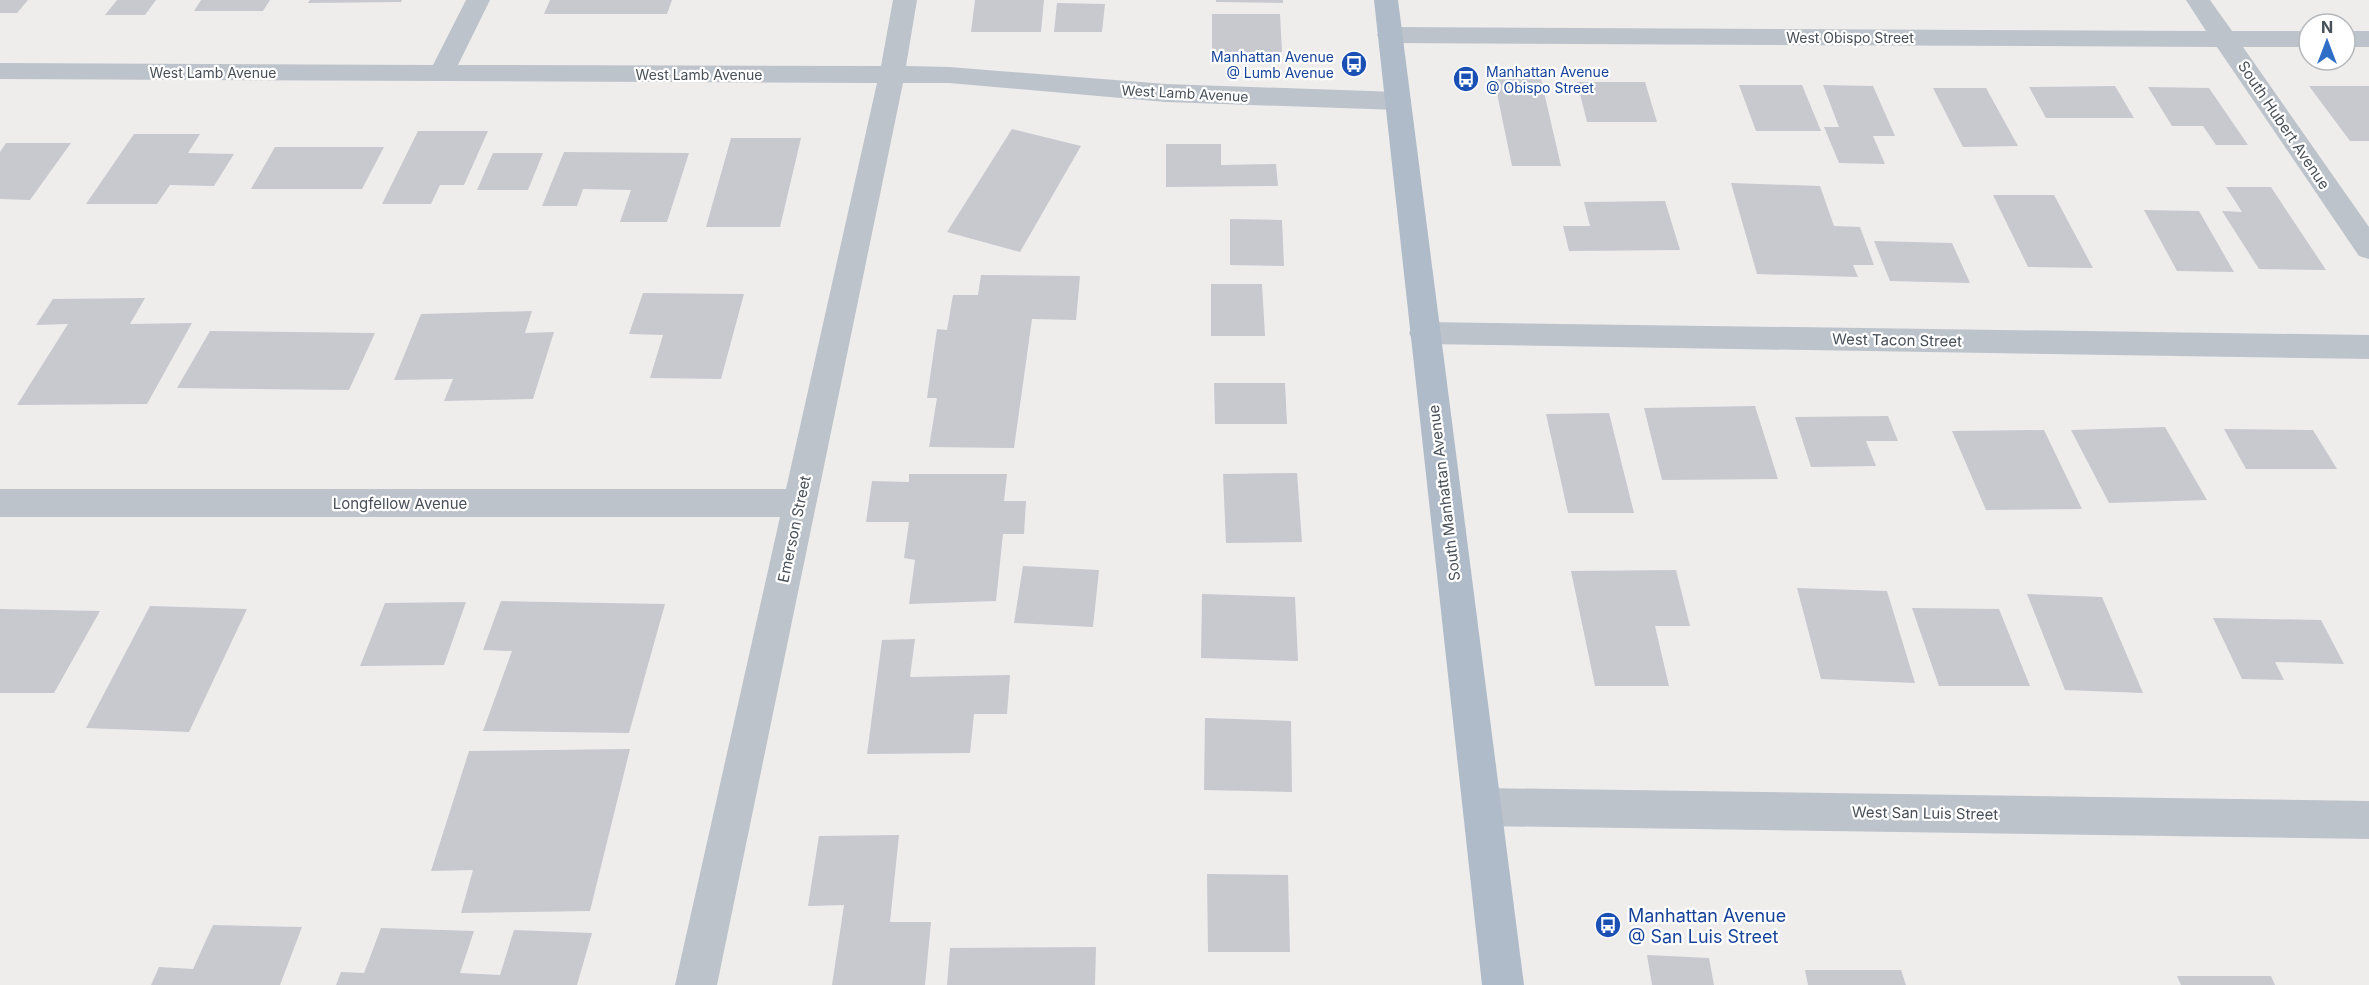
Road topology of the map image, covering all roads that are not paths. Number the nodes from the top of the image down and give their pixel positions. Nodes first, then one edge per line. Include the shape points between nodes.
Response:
1 (478, 0) edge
2 (906, 0) edge
3 (1386, 0) edge
4 (2198, 0) edge
5 (1390, 35) junction
6 (2225, 38) junction
7 (2297, 39) edge
8 (0, 71) edge
9 (441, 73) junction
10 (892, 74) junction
11 (1398, 101) junction
12 (2369, 249) edge
13 (1425, 333) junction
14 (2369, 347) edge
15 (799, 502) junction
16 (0, 503) edge
17 (1482, 807) junction
18 (2369, 820) edge
19 (696, 985) edge
20 (1503, 985) edge

1 - 9 street
2 - 10 street, Emerson Street
3 - 5 main road, South Manhattan Avenue
4 - 6 street, South Hubert Avenue
5 - 6 street, West Obispo Street
5 - 11 main road, South Manhattan Avenue
6 - 7 street, West Obispo Street
6 - 12 street, South Hubert Avenue
8 - 9 street, West Lamb Avenue
9 - 10 street, West Lamb Avenue
10 - 11 street, West Lamb Avenue via 1166,93
10 - 15 street, Emerson Street
11 - 13 main road, South Manhattan Avenue
13 - 14 street, West Tacon Street
13 - 17 main road, South Manhattan Avenue
15 - 16 street, Longfellow Avenue
15 - 19 street, Emerson Street
17 - 18 street, West San Luis Street
17 - 20 main road, South Manhattan Avenue

